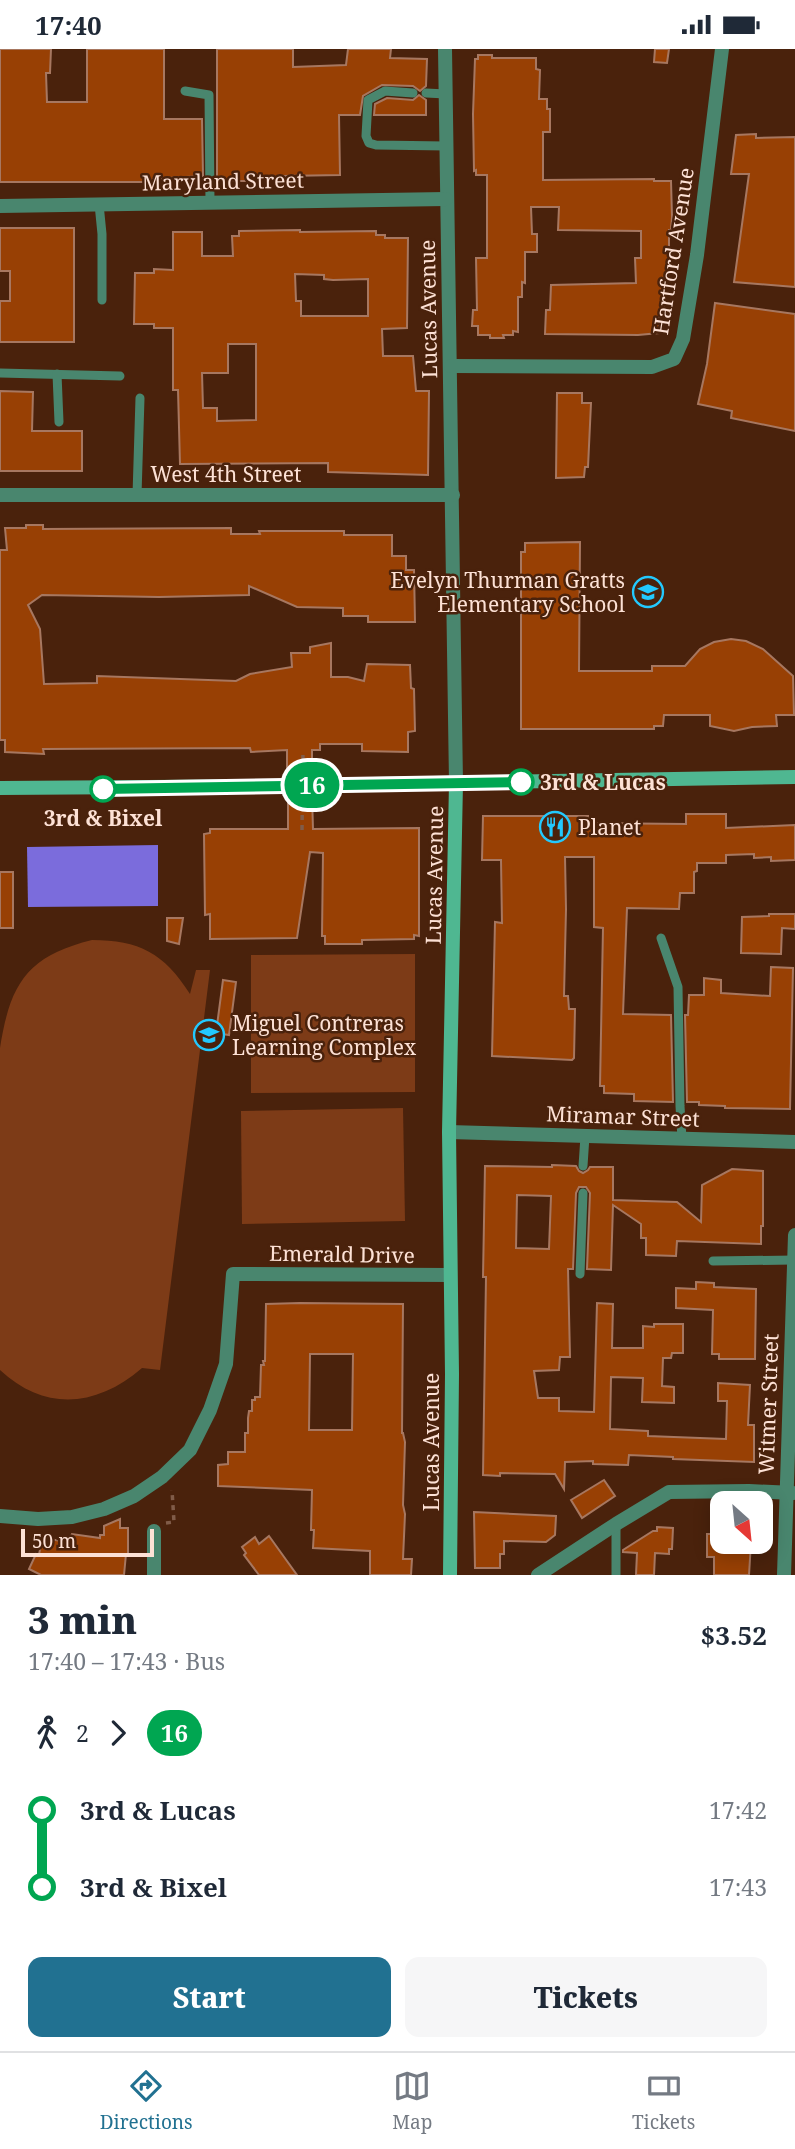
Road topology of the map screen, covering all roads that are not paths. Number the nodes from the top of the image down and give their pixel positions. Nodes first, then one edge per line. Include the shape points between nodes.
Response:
1 (445, 49) edge
2 (722, 49) edge
3 (185, 91) dead end
4 (413, 93) dead end
5 (426, 93) dead end
6 (446, 94) junction
7 (446, 146) junction
8 (446, 199) junction
9 (210, 202) junction
10 (99, 204) junction
11 (0, 206) edge
12 (102, 300) dead end
13 (451, 366) junction
14 (0, 373) edge
15 (57, 374) junction
16 (120, 376) dead end
17 (140, 398) dead end
18 (59, 422) dead end
19 (0, 495) edge
20 (137, 495) junction
21 (453, 495) junction
22 (795, 777) edge
23 (456, 783) junction
24 (312, 785) tunnel mouth
25 (288, 786) tunnel mouth
26 (0, 788) edge
27 (661, 938) dead end
28 (449, 1132) junction
29 (585, 1136) junction
30 (682, 1139) junction
31 (795, 1142) edge
32 (583, 1166) dead end
33 (583, 1193) dead end
34 (795, 1235) edge
35 (794, 1260) edge
36 (713, 1261) dead end
37 (580, 1274) dead end
38 (450, 1275) junction
39 (791, 1493) edge
40 (0, 1516) edge
41 (616, 1524) junction
42 (154, 1531) road end
43 (154, 1575) edge
44 (450, 1575) edge
45 (538, 1575) edge
46 (615, 1575) edge
47 (784, 1575) edge

1 - 6 street, Lucas Avenue
2 - 13 street, Hartford Avenue via 683,339 674,359 652,367
3 - 9 lane via 209,95
4 - 7 lane via 385,92 368,100 369,143
5 - 6 lane
6 - 7 street, Lucas Avenue
7 - 8 street, Lucas Avenue
8 - 9 street, Maryland Street
8 - 13 street, Lucas Avenue
9 - 10 street, Maryland Street
10 - 11 street, Maryland Street
10 - 12 lane
13 - 21 street, Lucas Avenue
14 - 15 lane
15 - 16 lane
15 - 18 lane
17 - 20 lane
19 - 20 street, West 4th Street
20 - 21 street, West 4th Street
21 - 23 street, Lucas Avenue
22 - 23 street
23 - 24 street
23 - 28 street, Lucas Avenue
25 - 26 street
27 - 30 lane via 678,987
28 - 29 street, Miramar Street
28 - 38 street, Lucas Avenue
29 - 30 street, Miramar Street
29 - 32 lane
30 - 31 street, Miramar Street
33 - 37 lane
34 - 35 street, Witmer Street
35 - 36 lane
35 - 39 street, Witmer Street
38 - 40 street, Emerald Drive via 233,1273 226,1364 190,1450 162,1477 104,1509 72,1517
38 - 44 street, Lucas Avenue
39 - 41 street via 669,1492
39 - 47 street, Witmer Street
41 - 45 street
41 - 46 lane
42 - 43 street

